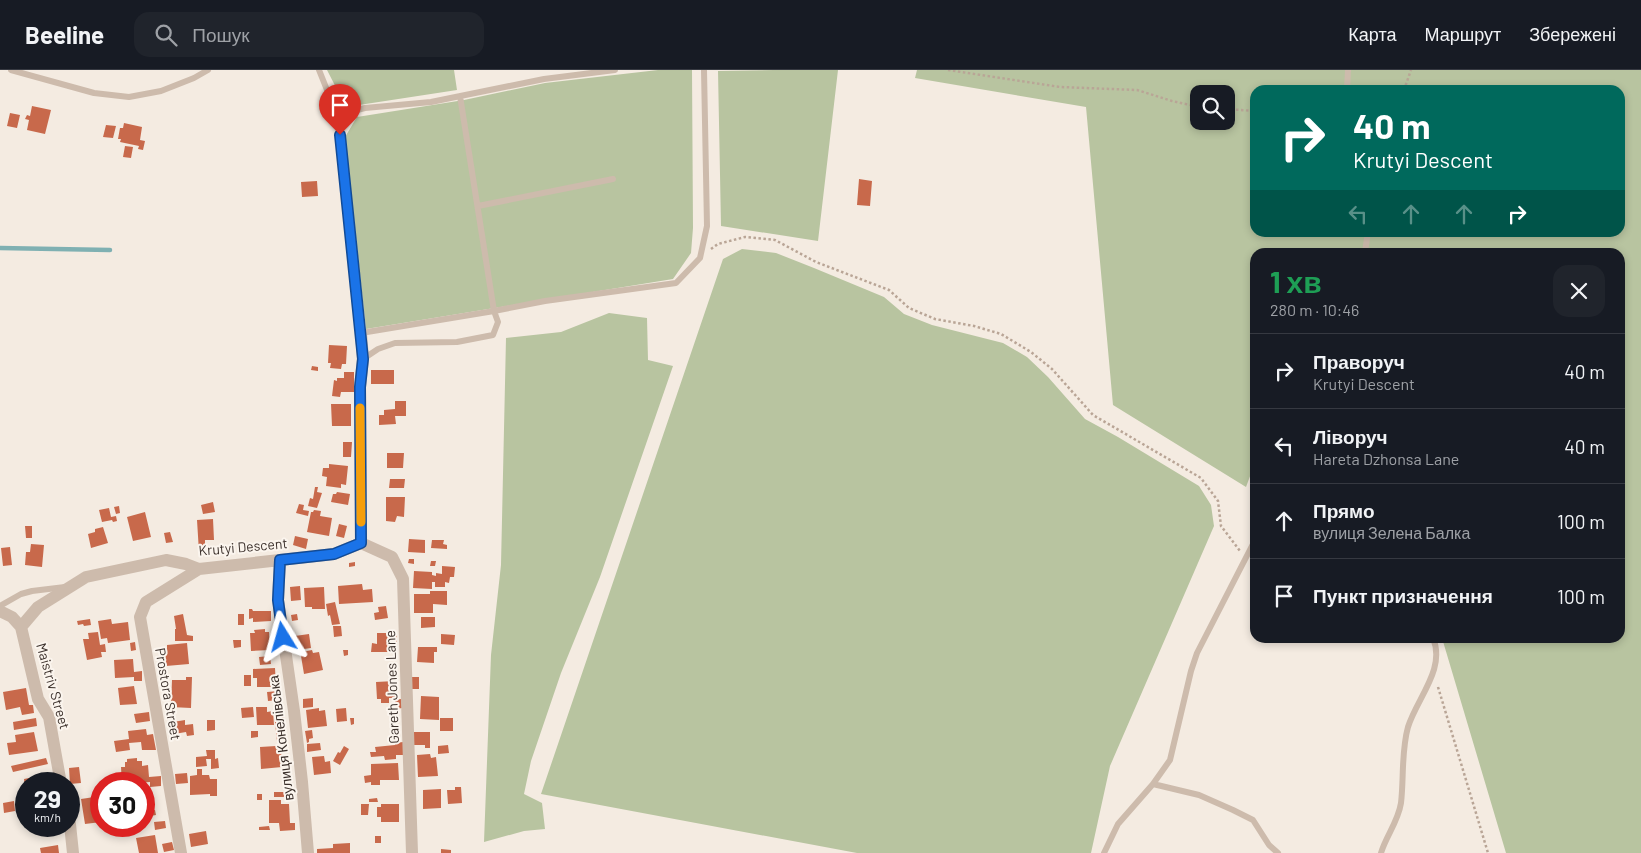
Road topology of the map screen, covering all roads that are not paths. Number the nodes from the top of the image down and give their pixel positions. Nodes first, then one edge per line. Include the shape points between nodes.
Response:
1 (11, 70) edge
2 (208, 70) edge
3 (319, 70) edge
4 (615, 70) edge
5 (704, 70) edge
6 (1348, 70) edge
7 (1348, 85) edge
8 (460, 96) junction
9 (337, 115) junction
10 (613, 179) dead end
11 (478, 206) junction
12 (494, 312) junction
13 (361, 333) junction
14 (363, 359) junction
15 (361, 543) junction
16 (1250, 551) edge
17 (280, 560) junction
18 (199, 569) junction
19 (71, 586) junction
20 (0, 606) edge
21 (0, 611) edge
22 (21, 626) junction
23 (1435, 643) edge
24 (59, 772) edge
25 (1153, 784) junction
26 (71, 837) edge
27 (73, 853) edge
28 (181, 853) edge
29 (308, 853) edge
30 (412, 853) edge
31 (1104, 853) edge
32 (1278, 853) edge
33 (1381, 853) edge

1 - 2 lane via 94,93 129,97 161,91
3 - 9 lane
4 - 8 lane via 544,79
5 - 12 lane via 707,226 700,258 676,283 545,301
6 - 7 lane
8 - 9 lane via 365,108
8 - 11 lane
9 - 13 lane
10 - 11 lane
11 - 12 lane
12 - 13 lane
12 - 14 lane via 498,322 493,335 457,342 395,343
13 - 14 street
14 - 15 street via 360,387
15 - 17 street, Krutyi Descent via 334,554
15 - 30 street, Gareth Jones Lane via 392,557 403,579
16 - 25 lane via 1196,653 1170,760
17 - 18 street, Krutyi Descent
17 - 29 street, вулиця Конелівська via 278,600 294,711
18 - 19 street, Krutyi Descent via 166,560 86,577
18 - 28 street, Prostora Street via 146,602 140,617
19 - 20 lane via 32,590
19 - 22 street, Krutyi Descent via 38,607
21 - 22 street
22 - 24 street, Maistriv Street via 38,699 49,717
23 - 33 lane via 1434,672 1408,727 1402,760 1401,804
25 - 31 lane via 1118,824
25 - 32 lane via 1199,795 1253,820
26 - 27 street

